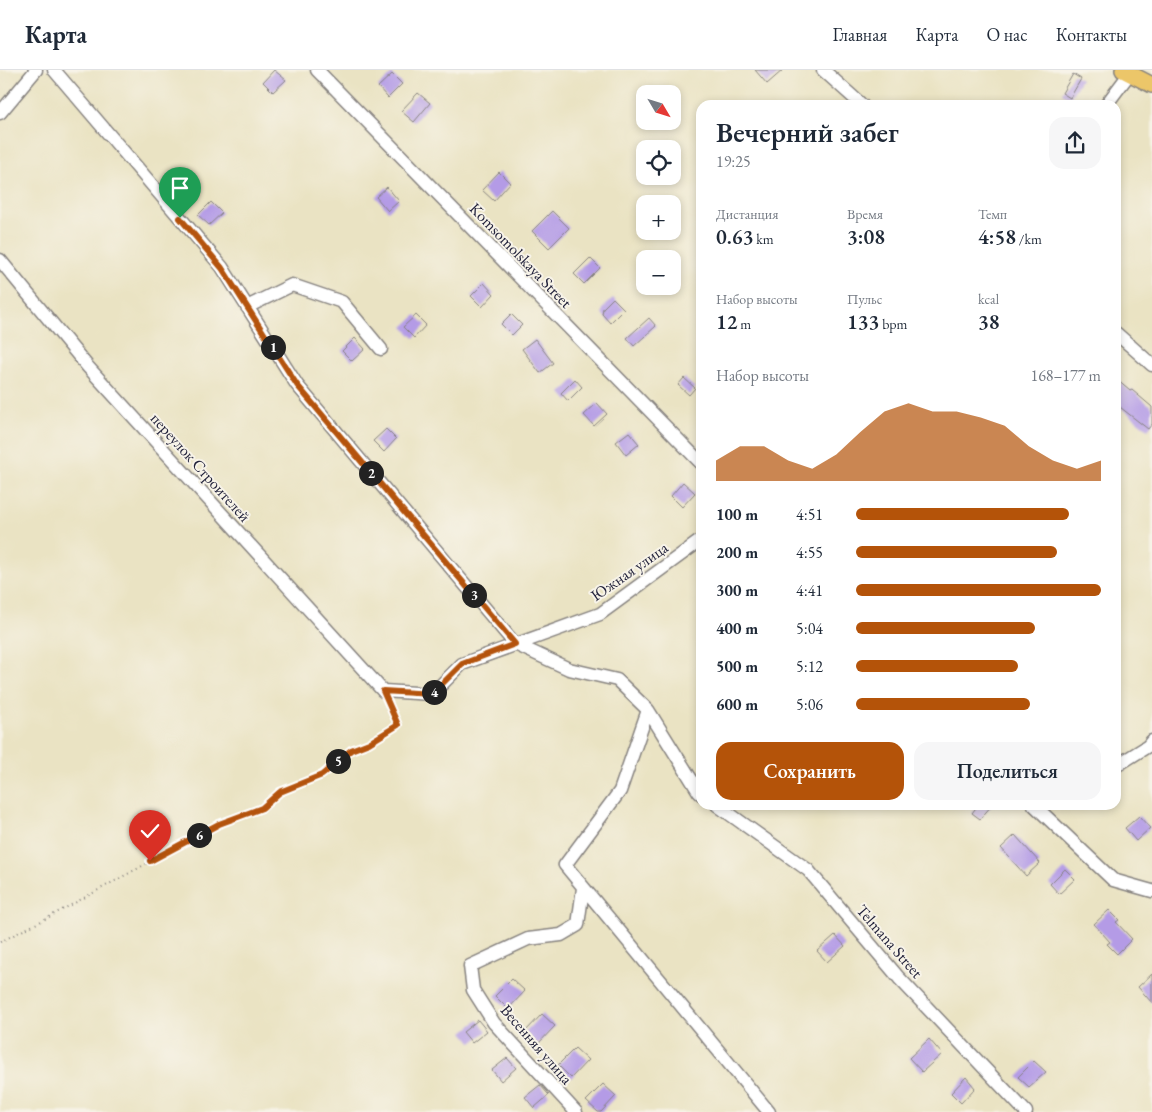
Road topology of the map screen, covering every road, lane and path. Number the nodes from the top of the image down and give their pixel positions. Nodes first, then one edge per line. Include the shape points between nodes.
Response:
1 (36, 70) edge
2 (54, 70) edge
3 (317, 70) edge
4 (822, 70) edge
5 (1127, 72) edge
6 (1152, 85) edge
7 (856, 100) edge
8 (1109, 100) edge
9 (0, 113) edge
10 (0, 260) edge
11 (248, 307) junction
12 (1121, 337) edge
13 (380, 349) dead end
14 (1152, 365) edge
15 (696, 458) edge
16 (696, 544) edge
17 (515, 644) junction
18 (383, 691) junction
19 (648, 710) junction
20 (1152, 741) edge
21 (1121, 763) edge
22 (696, 787) edge
23 (724, 810) edge
24 (1039, 810) edge
25 (583, 888) junction
26 (1152, 891) edge
27 (0, 942) edge
28 (576, 1112) edge
29 (769, 1112) edge
30 (1026, 1112) edge

1 - 9 street
2 - 11 street via 222,268
3 - 15 street, Komsomolskaya Street
4 - 7 street
5 - 6 main road
5 - 8 street
10 - 18 street, переулок Строителей via 88,367
11 - 13 street via 292,285 342,302
11 - 17 street via 297,385
12 - 14 street
16 - 17 street, Южная улица via 600,614
17 - 18 street, Южная улица via 462,664 432,694
17 - 19 street via 569,669 617,680
18 - 27 path via 398,725 351,750 322,775 280,792 262,808 219,824
19 - 22 street
19 - 25 street via 620,790 565,866
20 - 21 street
23 - 30 street, Telmana Street via 808,870 899,978
24 - 26 street via 1113,880
25 - 28 street, Весенняя улица via 578,925 561,935 528,939 470,966 473,990 494,1023
25 - 29 street

